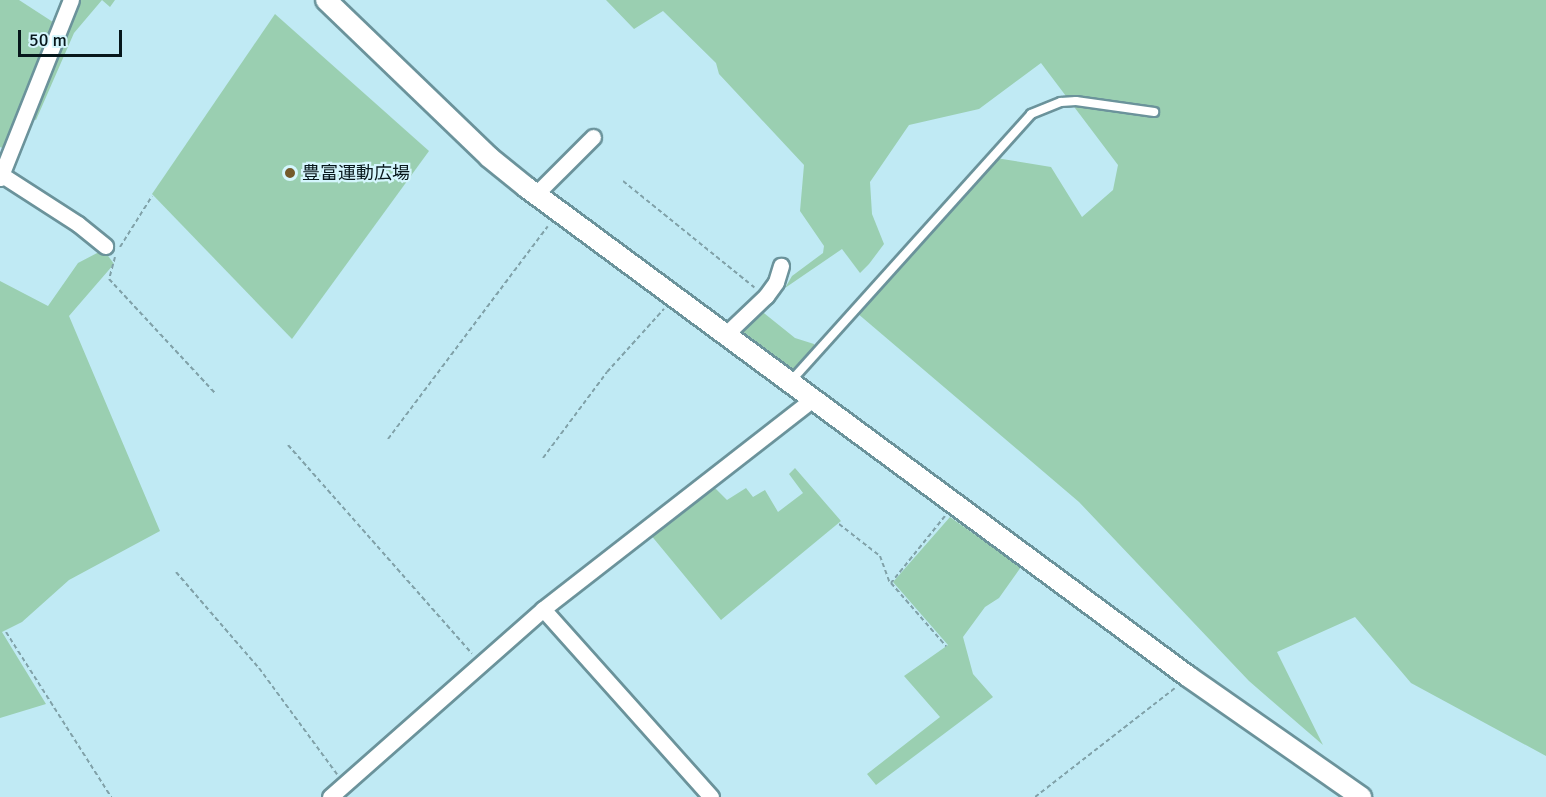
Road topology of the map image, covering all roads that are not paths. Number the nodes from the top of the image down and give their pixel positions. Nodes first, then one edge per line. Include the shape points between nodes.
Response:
1 (70, 0) edge
2 (326, 0) edge
3 (1154, 112) dead end
4 (593, 137) dead end
5 (1, 176) edge
6 (536, 195) junction
7 (105, 246) dead end
8 (781, 266) dead end
9 (725, 335) junction
10 (789, 383) junction
11 (811, 400) junction
12 (543, 609) junction
13 (1348, 794) edge
14 (330, 797) edge
15 (711, 797) edge

1 - 5 street
2 - 6 street via 489,158
3 - 10 lane via 1076,100 1031,114
4 - 6 street
5 - 7 street via 78,224
6 - 9 street
8 - 9 street via 766,296
9 - 10 street
10 - 11 street
11 - 12 street
11 - 13 street
12 - 14 street
12 - 15 street

